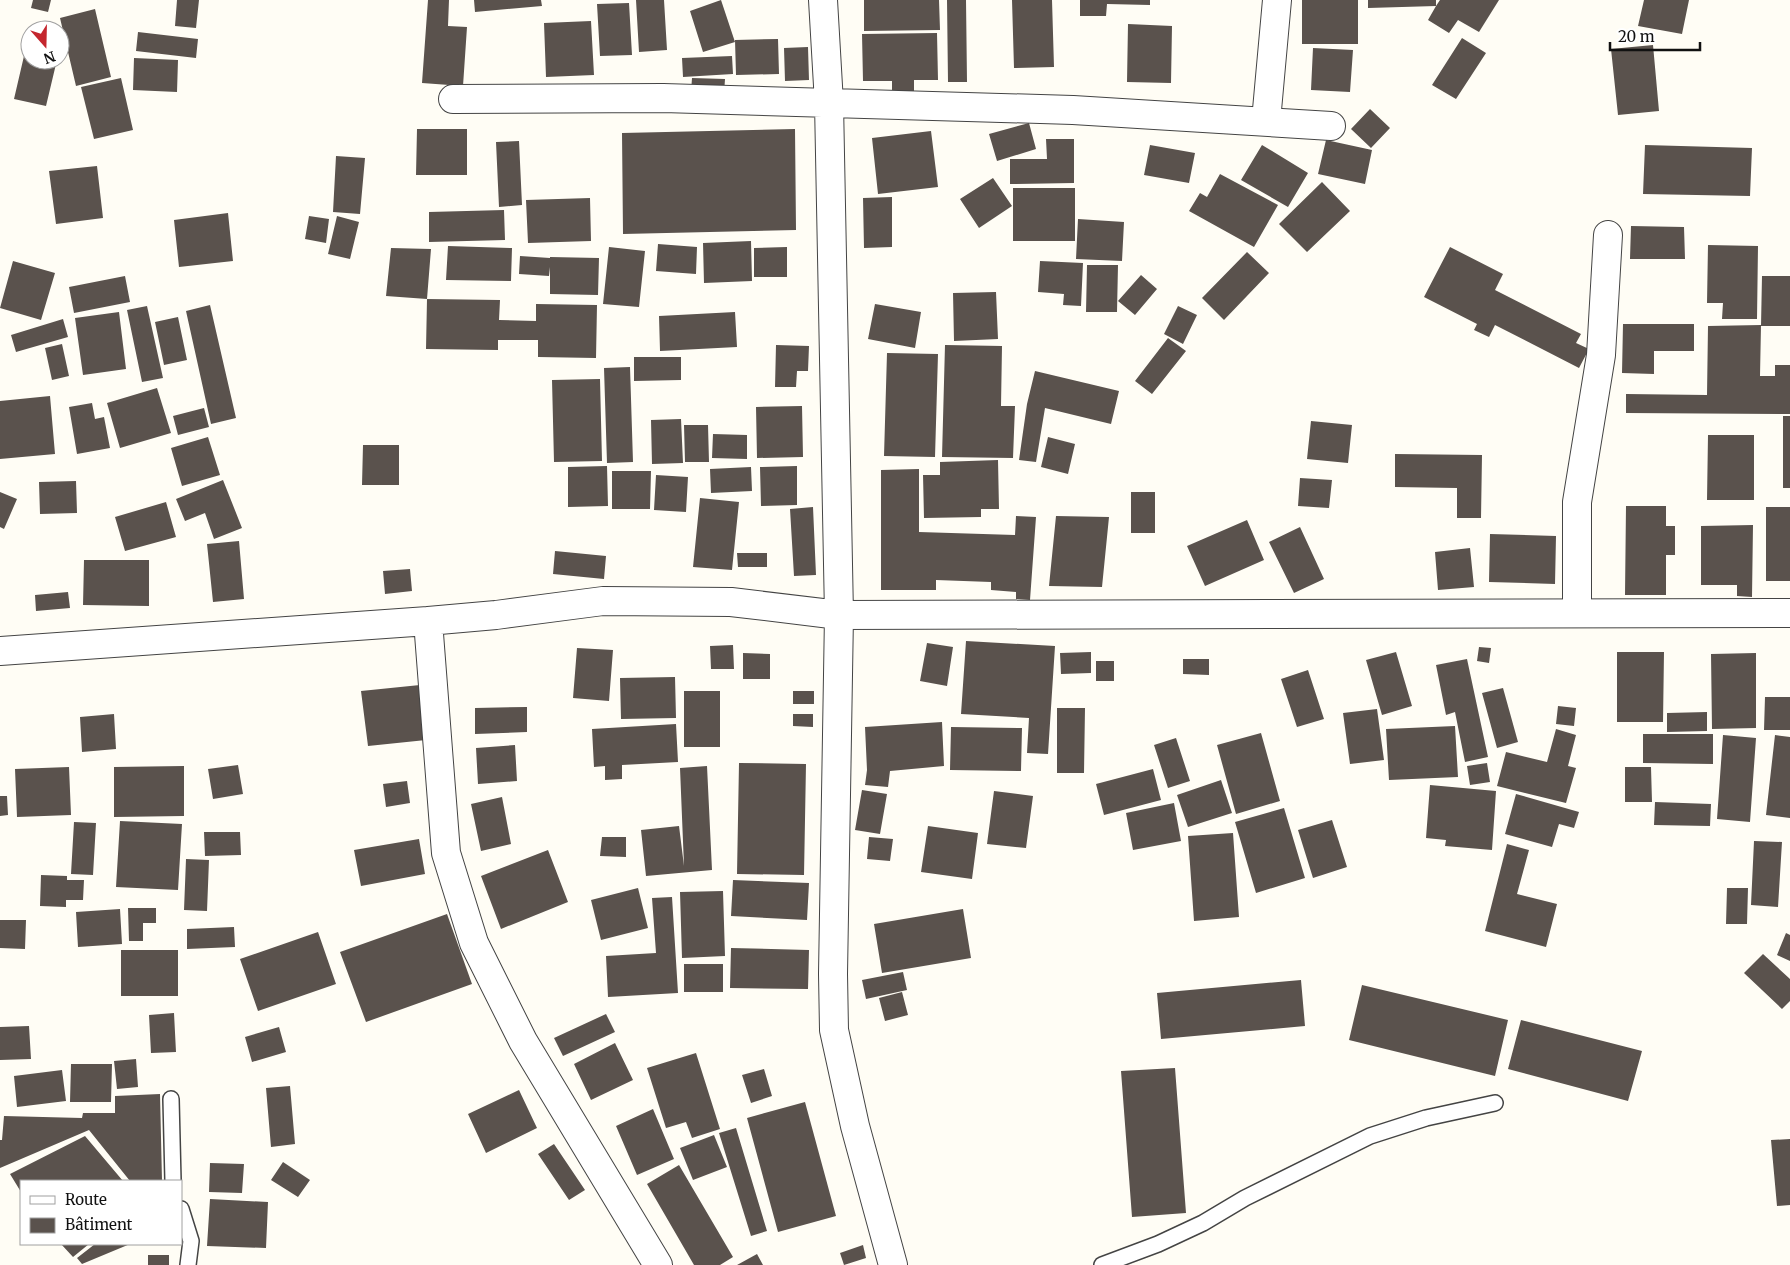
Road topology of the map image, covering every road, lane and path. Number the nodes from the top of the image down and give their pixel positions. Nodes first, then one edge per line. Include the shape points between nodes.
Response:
1 (823, 0) edge
2 (1277, 0) edge
3 (453, 99) dead end
4 (829, 102) junction
5 (1266, 121) junction
6 (1331, 126) dead end
7 (1608, 235) dead end
8 (1577, 613) junction
9 (1790, 613) edge
10 (840, 615) junction
11 (428, 621) junction
12 (0, 651) edge
13 (171, 1099) dead end
14 (1495, 1102) dead end
15 (173, 1180) edge
16 (182, 1212) edge
17 (188, 1265) edge
18 (658, 1265) edge
19 (893, 1265) edge
20 (1102, 1265) edge

1 - 4 street
2 - 5 street
3 - 4 street via 663,98
4 - 5 street via 1073,110
4 - 10 street
5 - 6 street
7 - 8 street via 1601,355 1577,502
8 - 9 street
8 - 10 street
10 - 11 street via 731,602 603,601
10 - 19 street via 832,974 834,1030 855,1126
11 - 12 street
11 - 18 street via 446,853 474,943 523,1040
13 - 15 lane
14 - 20 lane via 1426,1118 1370,1136 1245,1198 1203,1223
16 - 17 lane via 191,1241

